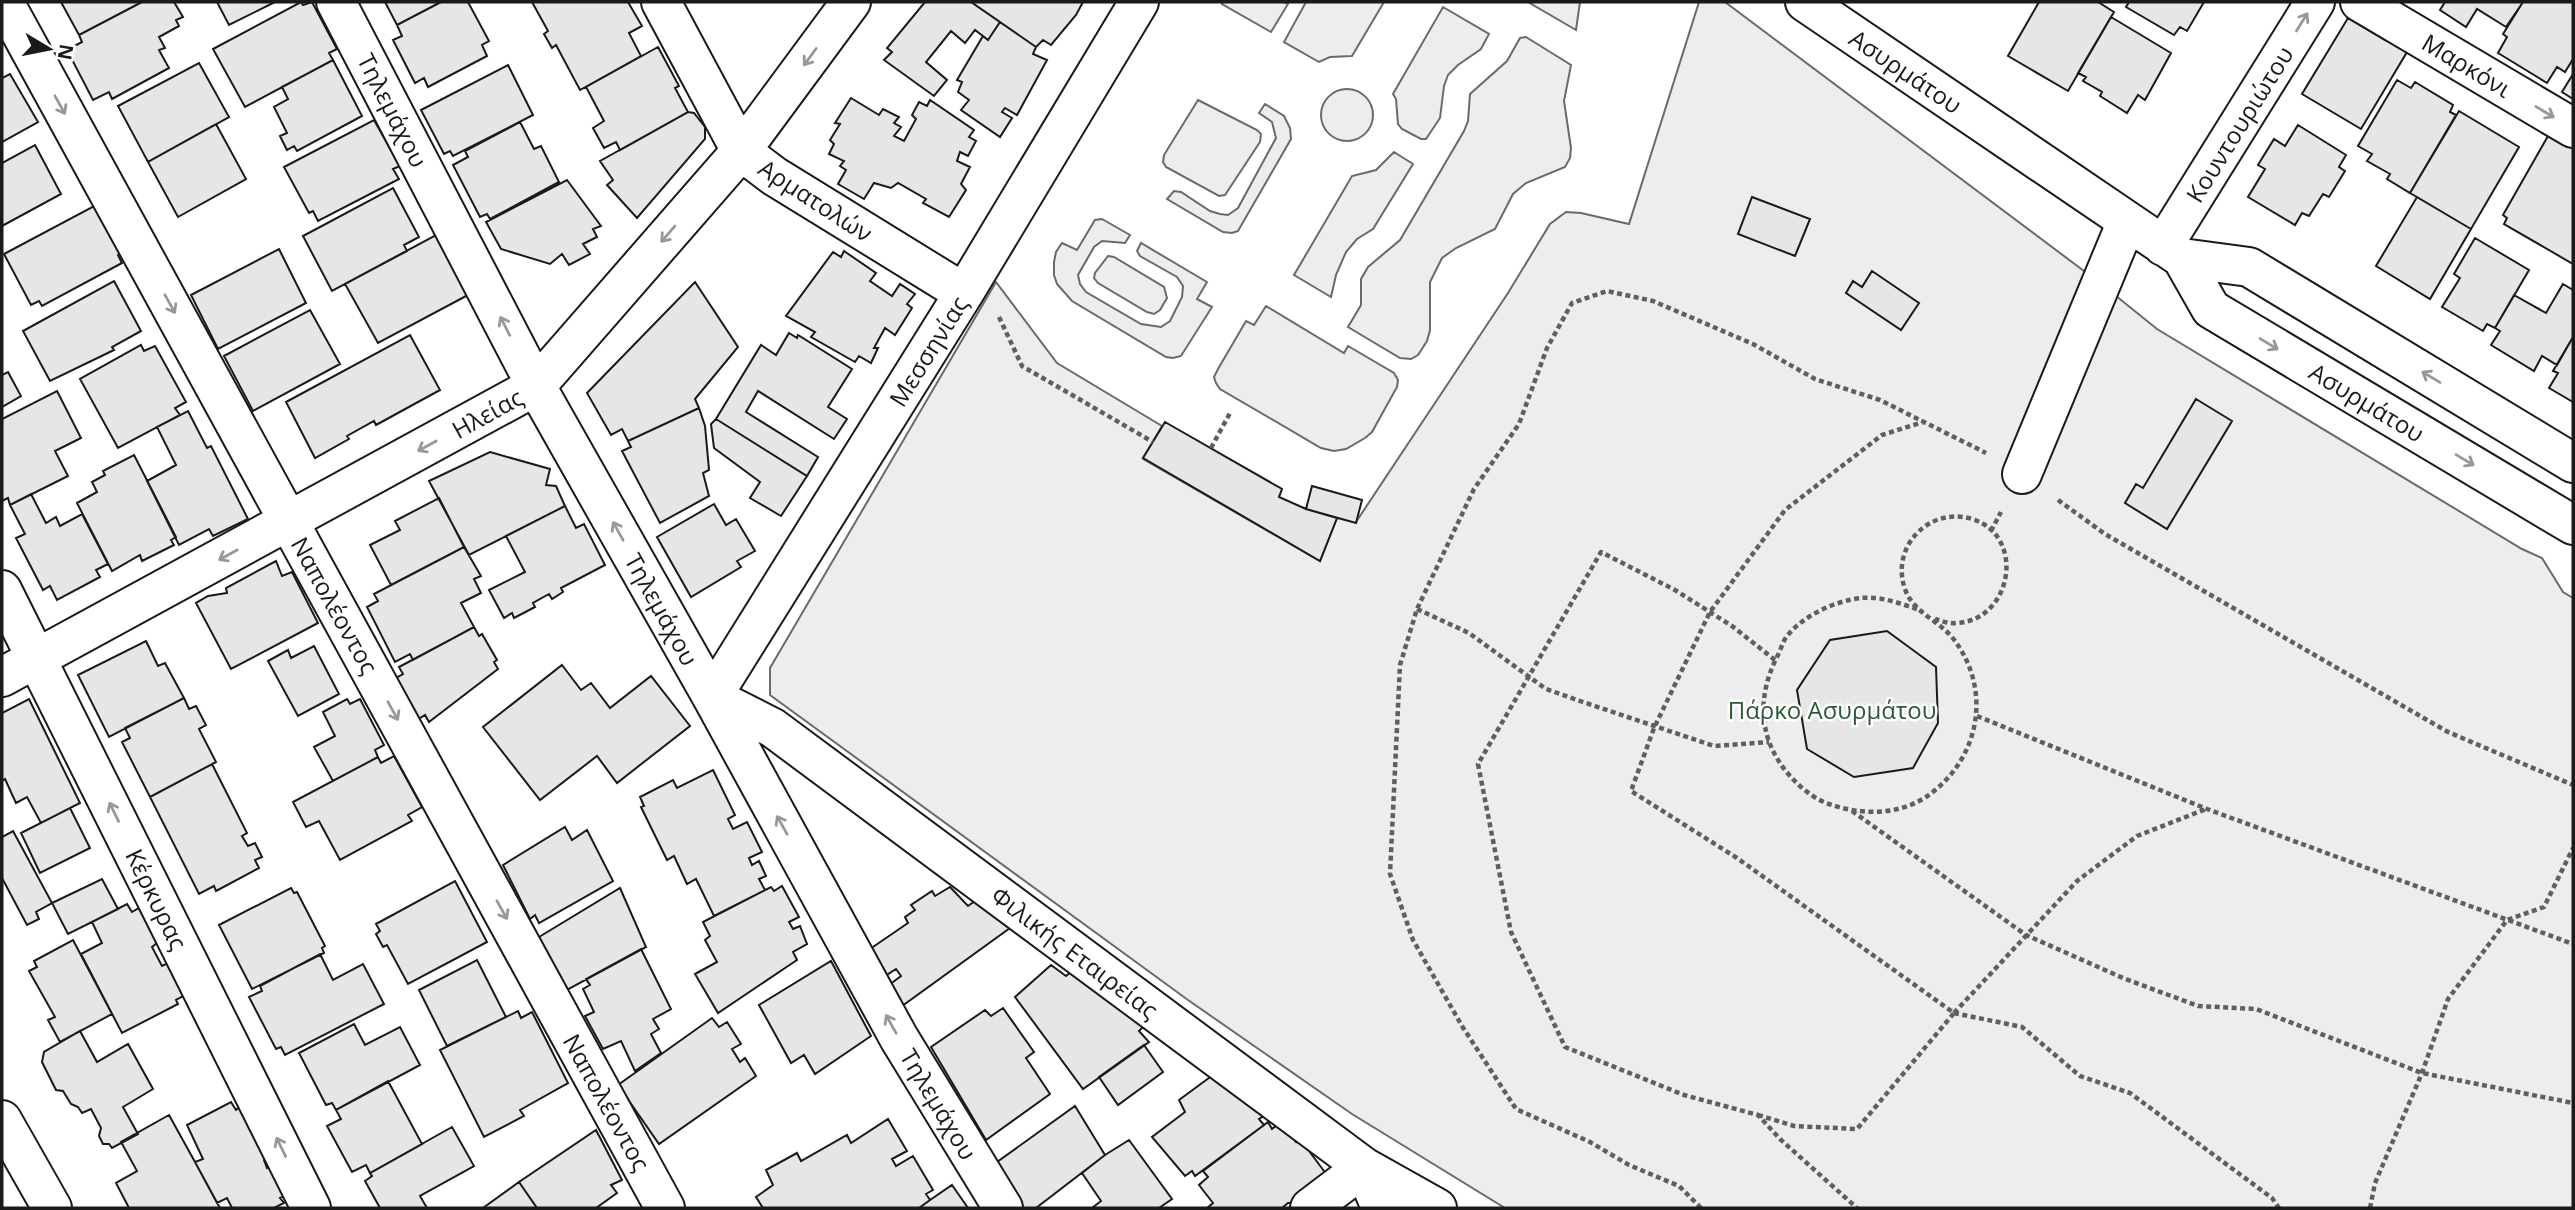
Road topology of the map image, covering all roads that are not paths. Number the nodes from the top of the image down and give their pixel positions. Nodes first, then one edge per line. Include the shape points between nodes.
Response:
1 (4, 2) edge
2 (336, 2) edge
3 (661, 2) edge
4 (851, 2) edge
5 (1139, 2) edge
6 (1805, 2) edge
7 (2315, 2) edge
8 (2360, 2) edge
9 (1835, 13) edge
10 (2573, 128) edge
11 (741, 151) junction
12 (2127, 221) junction
13 (2172, 252) junction
14 (964, 293) junction
15 (536, 386) junction
16 (2573, 463) edge
17 (2022, 474) road end
18 (289, 522) junction
19 (2573, 525) edge
20 (2, 590) edge
21 (38, 659) junction
22 (2, 677) edge
23 (712, 697) junction
24 (7, 1144) edge
25 (1364, 1167) junction
26 (52, 1208) edge
27 (311, 1208) edge
28 (665, 1208) edge
29 (1003, 1208) edge
30 (1310, 1208) edge
31 (1381, 1208) edge
32 (1437, 1208) edge

1 -> 18 street, Ναπολέοντος
15 -> 2 street, Τηλεμάχου
3 - 11 street, Αρματολών
4 -> 11 street, Ηλείας
5 - 14 street, Μεσσηνίας
6 - 9 street, Ασυρμάτου
13 -> 7 street, Κουντουριώτου
8 -> 10 street, Μαρκόνι
9 - 12 street, Ασυρμάτου
11 - 14 street, Αρματολών
11 -> 15 street, Ηλείας
12 - 13 street, Ασυρμάτου
12 - 17 street
16 -> 13 street, Ασυρμάτου via 2249,267
13 -> 19 street, Ασυρμάτου via 2211,309
14 - 23 street, Μεσσηνίας
15 -> 18 street, Ηλείας
23 -> 15 street, Τηλεμάχου
18 -> 21 street, Ηλείας
18 -> 28 street, Ναπολέοντος
20 - 21 street, Κέρκυρας
21 - 22 street, Ηλείας
27 -> 21 street, Κέρκυρας
23 - 25 street, Φιλικής Εταιρείας via 773,728
29 -> 23 street, Τηλεμάχου via 899,1038
24 - 26 street
25 - 30 street
25 - 31 street
25 - 32 street, Φιλικής Εταιρείας

